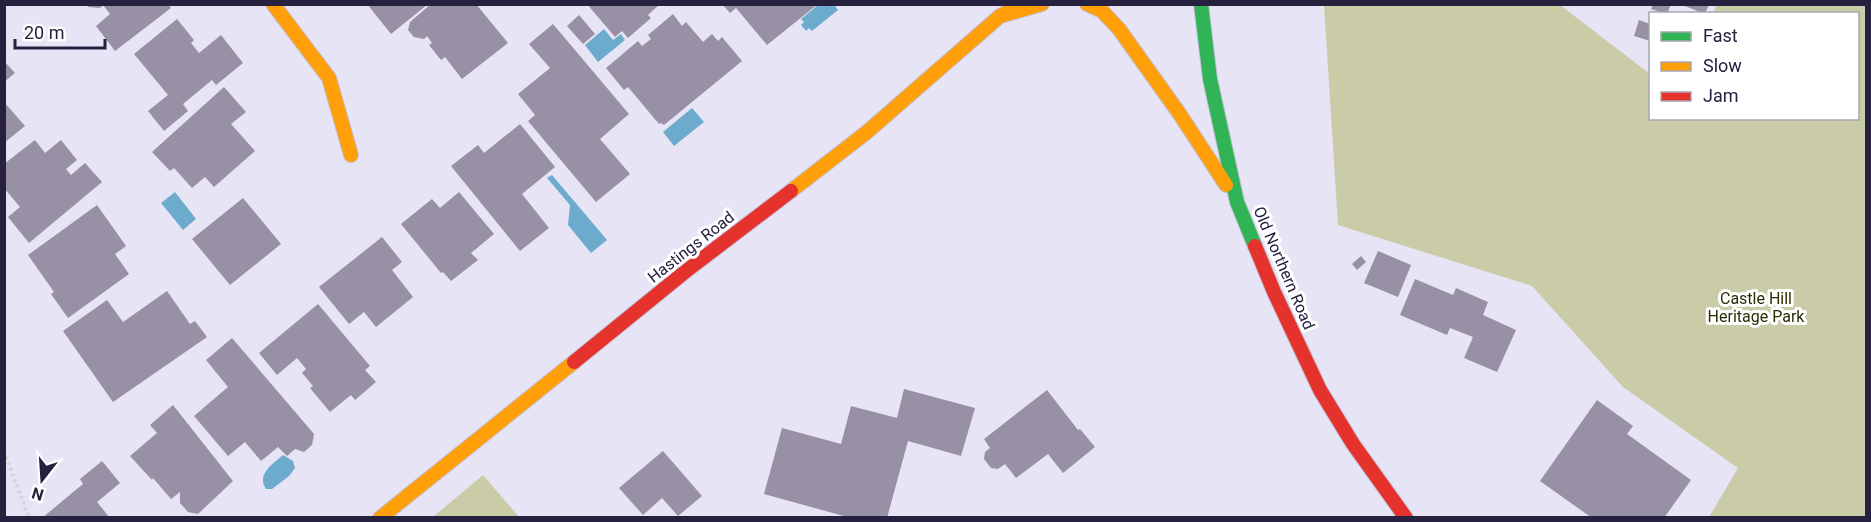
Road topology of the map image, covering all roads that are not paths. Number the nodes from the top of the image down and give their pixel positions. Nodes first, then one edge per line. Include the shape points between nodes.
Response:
1 (273, 4) edge
2 (1011, 4) edge
3 (1023, 4) edge
4 (1042, 4) edge
5 (1087, 4) edge
6 (1201, 4) edge
7 (1000, 16) junction
8 (351, 155) dead end
9 (1237, 202) junction
10 (380, 518) edge
11 (1406, 518) edge

1 - 8 main road via 329,78
2 - 7 main road
3 - 7 main road, Hastings Road
4 - 7 main road
5 - 9 main road via 1102,11 1137,52
6 - 9 main road, Old Northern Road via 1210,79
7 - 10 main road, Hastings Road via 867,132 677,278
9 - 11 main road, Old Northern Road via 1320,390

